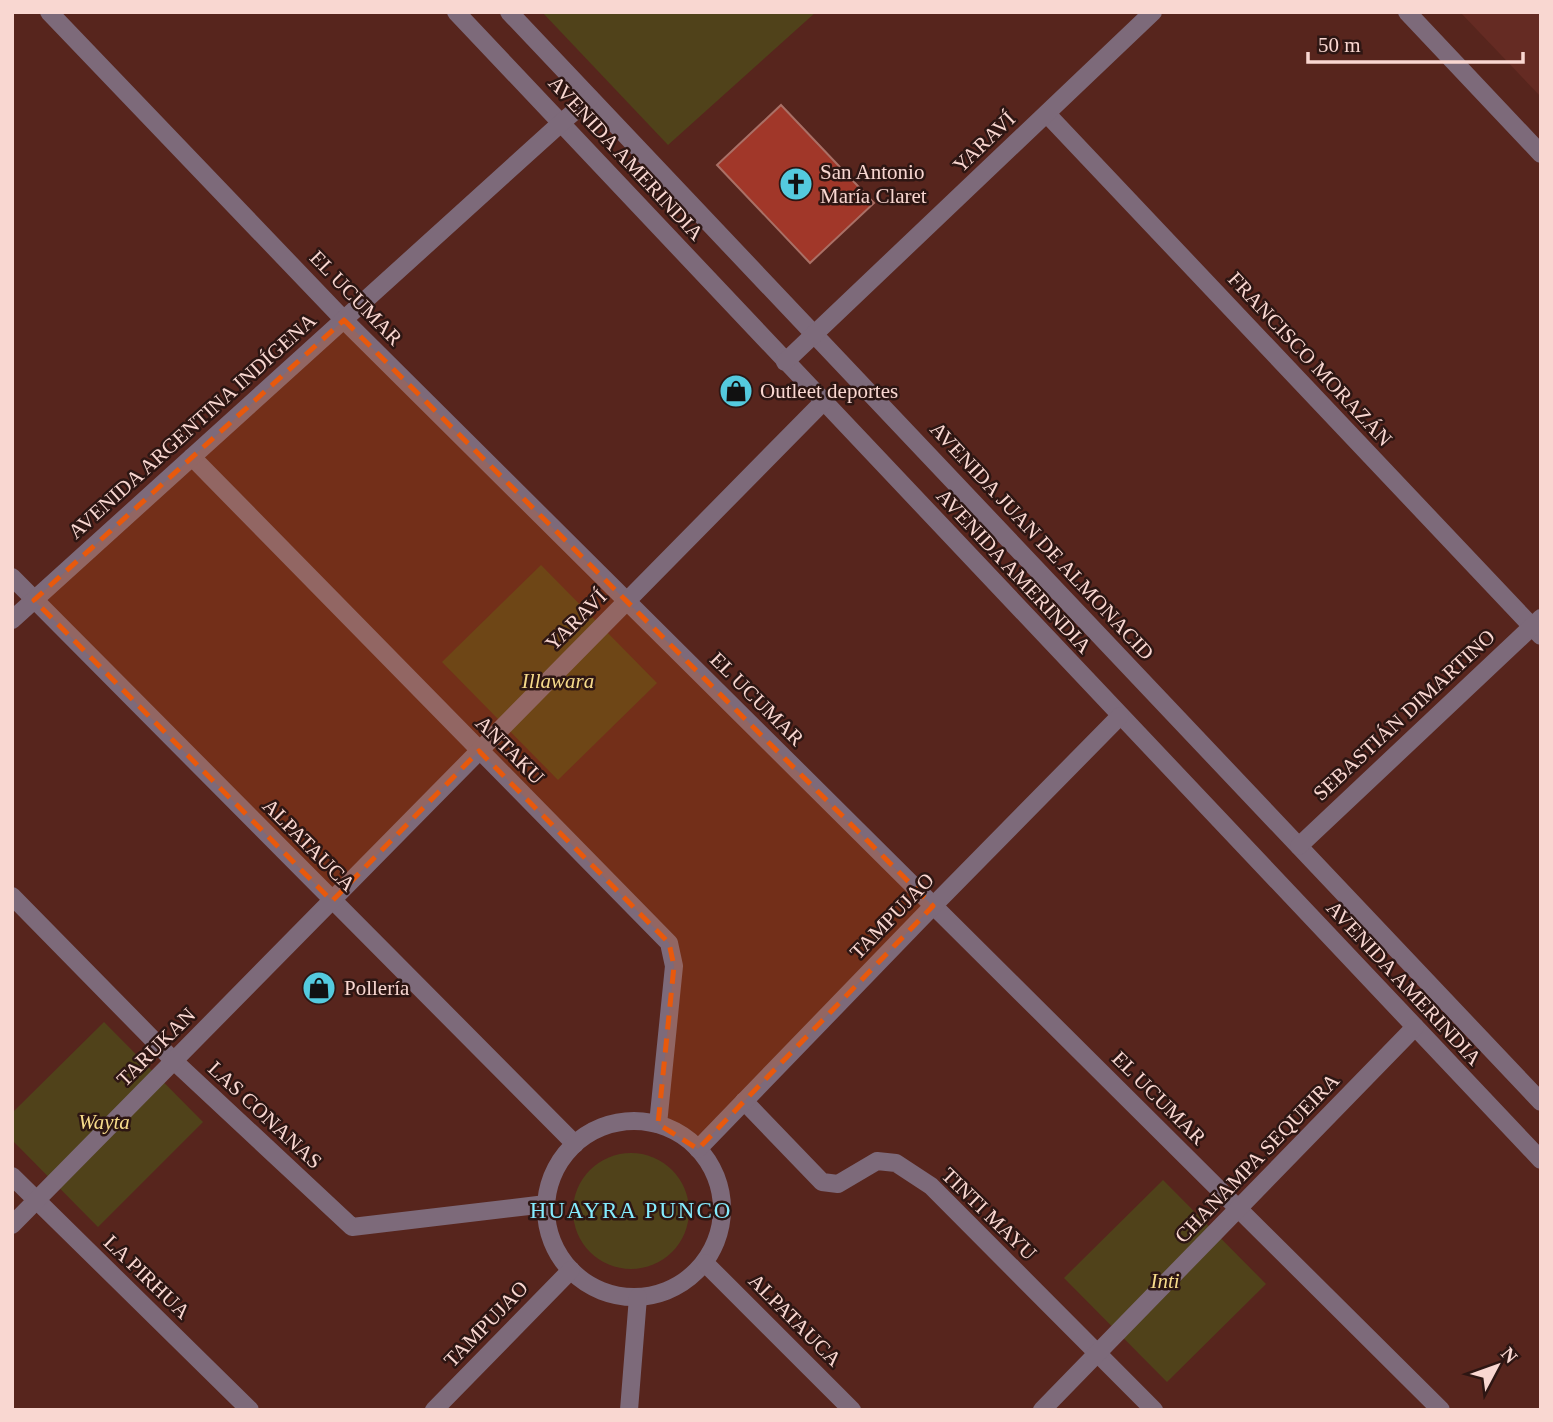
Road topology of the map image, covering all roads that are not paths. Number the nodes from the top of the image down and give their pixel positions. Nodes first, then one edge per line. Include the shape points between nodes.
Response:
1 (49, 12) edge
2 (456, 12) edge
3 (509, 12) edge
4 (1153, 12) edge
5 (1407, 12) edge
6 (590, 98) junction
7 (1047, 114) junction
8 (561, 122) junction
9 (1541, 154) edge
10 (344, 320) junction
11 (815, 334) junction
12 (785, 362) junction
13 (823, 402) junction
14 (192, 457) junction
15 (12, 577) edge
16 (34, 600) junction
17 (627, 601) junction
18 (12, 620) edge
19 (1538, 627) edge
20 (1121, 716) junction
21 (479, 751) junction
22 (1299, 846) junction
23 (12, 895) edge
24 (332, 901) junction
25 (933, 906) junction
26 (1415, 1027) junction
27 (174, 1061) junction
28 (744, 1101) junction
29 (1541, 1102) edge
30 (658, 1124) junction
31 (575, 1144) junction
32 (698, 1149) junction
33 (1541, 1160) edge
34 (12, 1176) edge
35 (37, 1200) junction
36 (546, 1205) junction
37 (1238, 1209) junction
38 (12, 1225) edge
39 (705, 1263) junction
40 (571, 1270) junction
41 (638, 1297) junction
42 (1098, 1353) junction
43 (250, 1410) edge
44 (434, 1410) edge
45 (629, 1410) edge
46 (852, 1410) edge
47 (1042, 1410) edge
48 (1154, 1410) edge
49 (1441, 1410) edge

1 - 10 street, EL UCUMAR
2 - 8 street, AVENIDA AMERINDIA
3 - 6 street, AVENIDA JUAN DE ALMONACID
4 - 7 street, YARAVÍ
5 - 9 street
6 - 8 street, AVENIDA ARGENTINA INDÍGENA
6 - 11 street, AVENIDA JUAN DE ALMONACID
7 - 11 street, YARAVÍ
7 - 19 street, FRANCISCO MORAZÁN
8 - 10 street, AVENIDA ARGENTINA INDÍGENA
8 - 12 street, AVENIDA AMERINDIA
10 - 14 street, AVENIDA ARGENTINA INDÍGENA
10 - 17 street, EL UCUMAR
11 - 12 street, YARAVÍ
11 - 22 street, AVENIDA JUAN DE ALMONACID
12 - 13 street, AVENIDA AMERINDIA
13 - 17 street, YARAVÍ
13 - 20 street, AVENIDA AMERINDIA
14 - 16 street, AVENIDA ARGENTINA INDÍGENA
14 - 21 street, ANTAKU
15 - 16 street, ALPATAUCA
16 - 18 street, AVENIDA ARGENTINA INDÍGENA
16 - 24 street, ALPATAUCA
17 - 21 street, YARAVÍ
17 - 25 street, EL UCUMAR
19 - 22 street, SEBASTIÁN DIMARTINO
20 - 25 street, TAMPUJAO
20 - 26 street, AVENIDA AMERINDIA
21 - 24 street, YARAVÍ
21 - 30 street, ANTAKU via 669,943 674,966
22 - 29 street, AVENIDA JUAN DE ALMONACID
23 - 27 street, LAS CONANAS
24 - 27 street, TARUKAN
24 - 31 street, ALPATAUCA
25 - 28 street, TAMPUJAO
25 - 37 street, EL UCUMAR
26 - 33 street, AVENIDA AMERINDIA
26 - 37 street, CHANAMPA SEQUEIRA
27 - 35 street, TARUKAN
27 - 36 street, LAS CONANAS via 352,1227
28 - 32 street, TAMPUJAO
28 - 42 street, TINTI MAYU via 822,1182 838,1184 877,1161 896,1164 931,1186
30 - 31 street via 629,1121 600,1128
30 - 32 street
31 - 36 street via 560,1161
32 - 39 street via 713,1169 721,1192 717,1241
34 - 35 street, LA PIRHUA
35 - 38 street, TARUKAN
35 - 43 street, LA PIRHUA
36 - 40 street via 557,1251
37 - 42 street, CHANAMPA SEQUEIRA
37 - 49 street, EL UCUMAR
39 - 41 street via 686,1281 663,1293
39 - 46 street, ALPATAUCA
40 - 41 street via 590,1286
40 - 44 street, TAMPUJAO
41 - 45 street
42 - 47 street, CHANAMPA SEQUEIRA
42 - 48 street, TINTI MAYU

